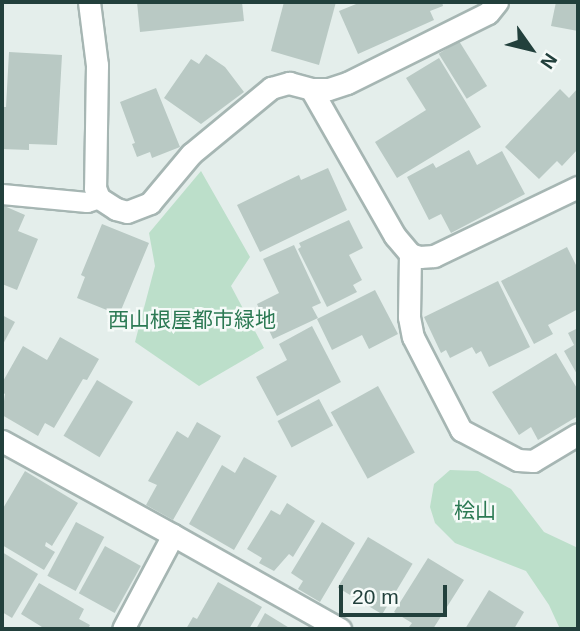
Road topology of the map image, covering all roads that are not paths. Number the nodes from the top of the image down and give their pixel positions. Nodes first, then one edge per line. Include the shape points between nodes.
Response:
1 (89, 2) edge
2 (497, 2) edge
3 (312, 89) junction
4 (578, 187) edge
5 (2, 194) edge
6 (99, 198) junction
7 (410, 254) junction
8 (578, 434) edge
9 (2, 441) edge
10 (173, 535) junction
11 (123, 629) edge
12 (340, 629) edge

1 - 6 street via 96,65 95,188
2 - 3 street via 488,13 347,83
3 - 6 street via 289,83 271,89 191,154 150,203 127,212
3 - 7 street via 395,236
4 - 7 street via 434,256
5 - 6 lane via 87,202
7 - 8 street via 413,337 461,430 518,460 533,461
9 - 10 street
10 - 11 street
10 - 12 street

